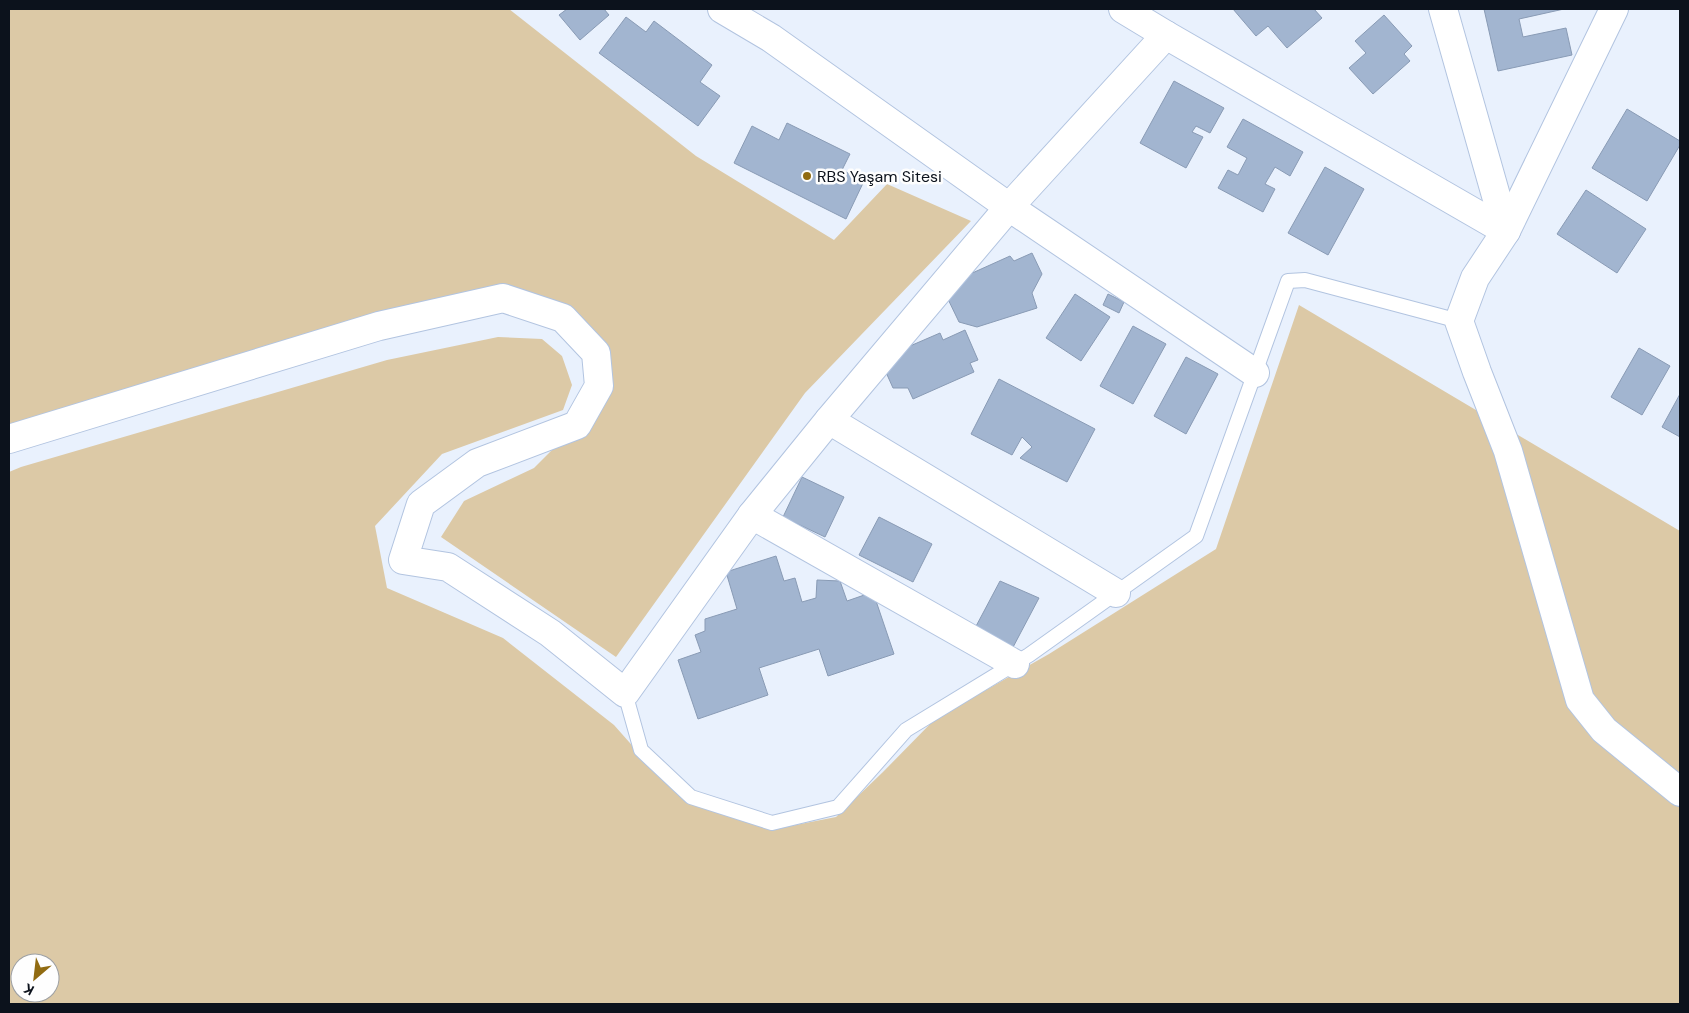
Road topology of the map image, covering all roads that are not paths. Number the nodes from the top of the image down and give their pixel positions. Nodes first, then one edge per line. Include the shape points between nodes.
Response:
1 (722, 9) edge
2 (1123, 9) edge
3 (1443, 9) edge
4 (1614, 9) edge
5 (1166, 35) junction
6 (1010, 207) junction
7 (1506, 231) junction
8 (1459, 321) junction
9 (1255, 373) junction
10 (829, 420) junction
11 (9, 439) edge
12 (752, 515) junction
13 (1116, 593) junction
14 (1015, 664) junction
15 (625, 693) junction
16 (1680, 792) edge

1 - 6 street via 771,38
2 - 5 street
3 - 7 street
4 - 7 street
5 - 6 street
5 - 7 street
6 - 9 street
6 - 10 street
7 - 8 street via 1475,278
8 - 9 lane via 1305,280 1288,281
8 - 16 street via 1508,450 1580,700 1604,730
9 - 13 lane via 1196,536
10 - 12 street
10 - 13 street
11 - 15 street via 379,326 502,298 563,318 596,353 598,386 577,425 477,463 421,504 403,560 448,567 550,633
12 - 14 street
12 - 15 street
13 - 14 lane
14 - 15 lane via 906,730 838,807 772,823 690,797 641,750

